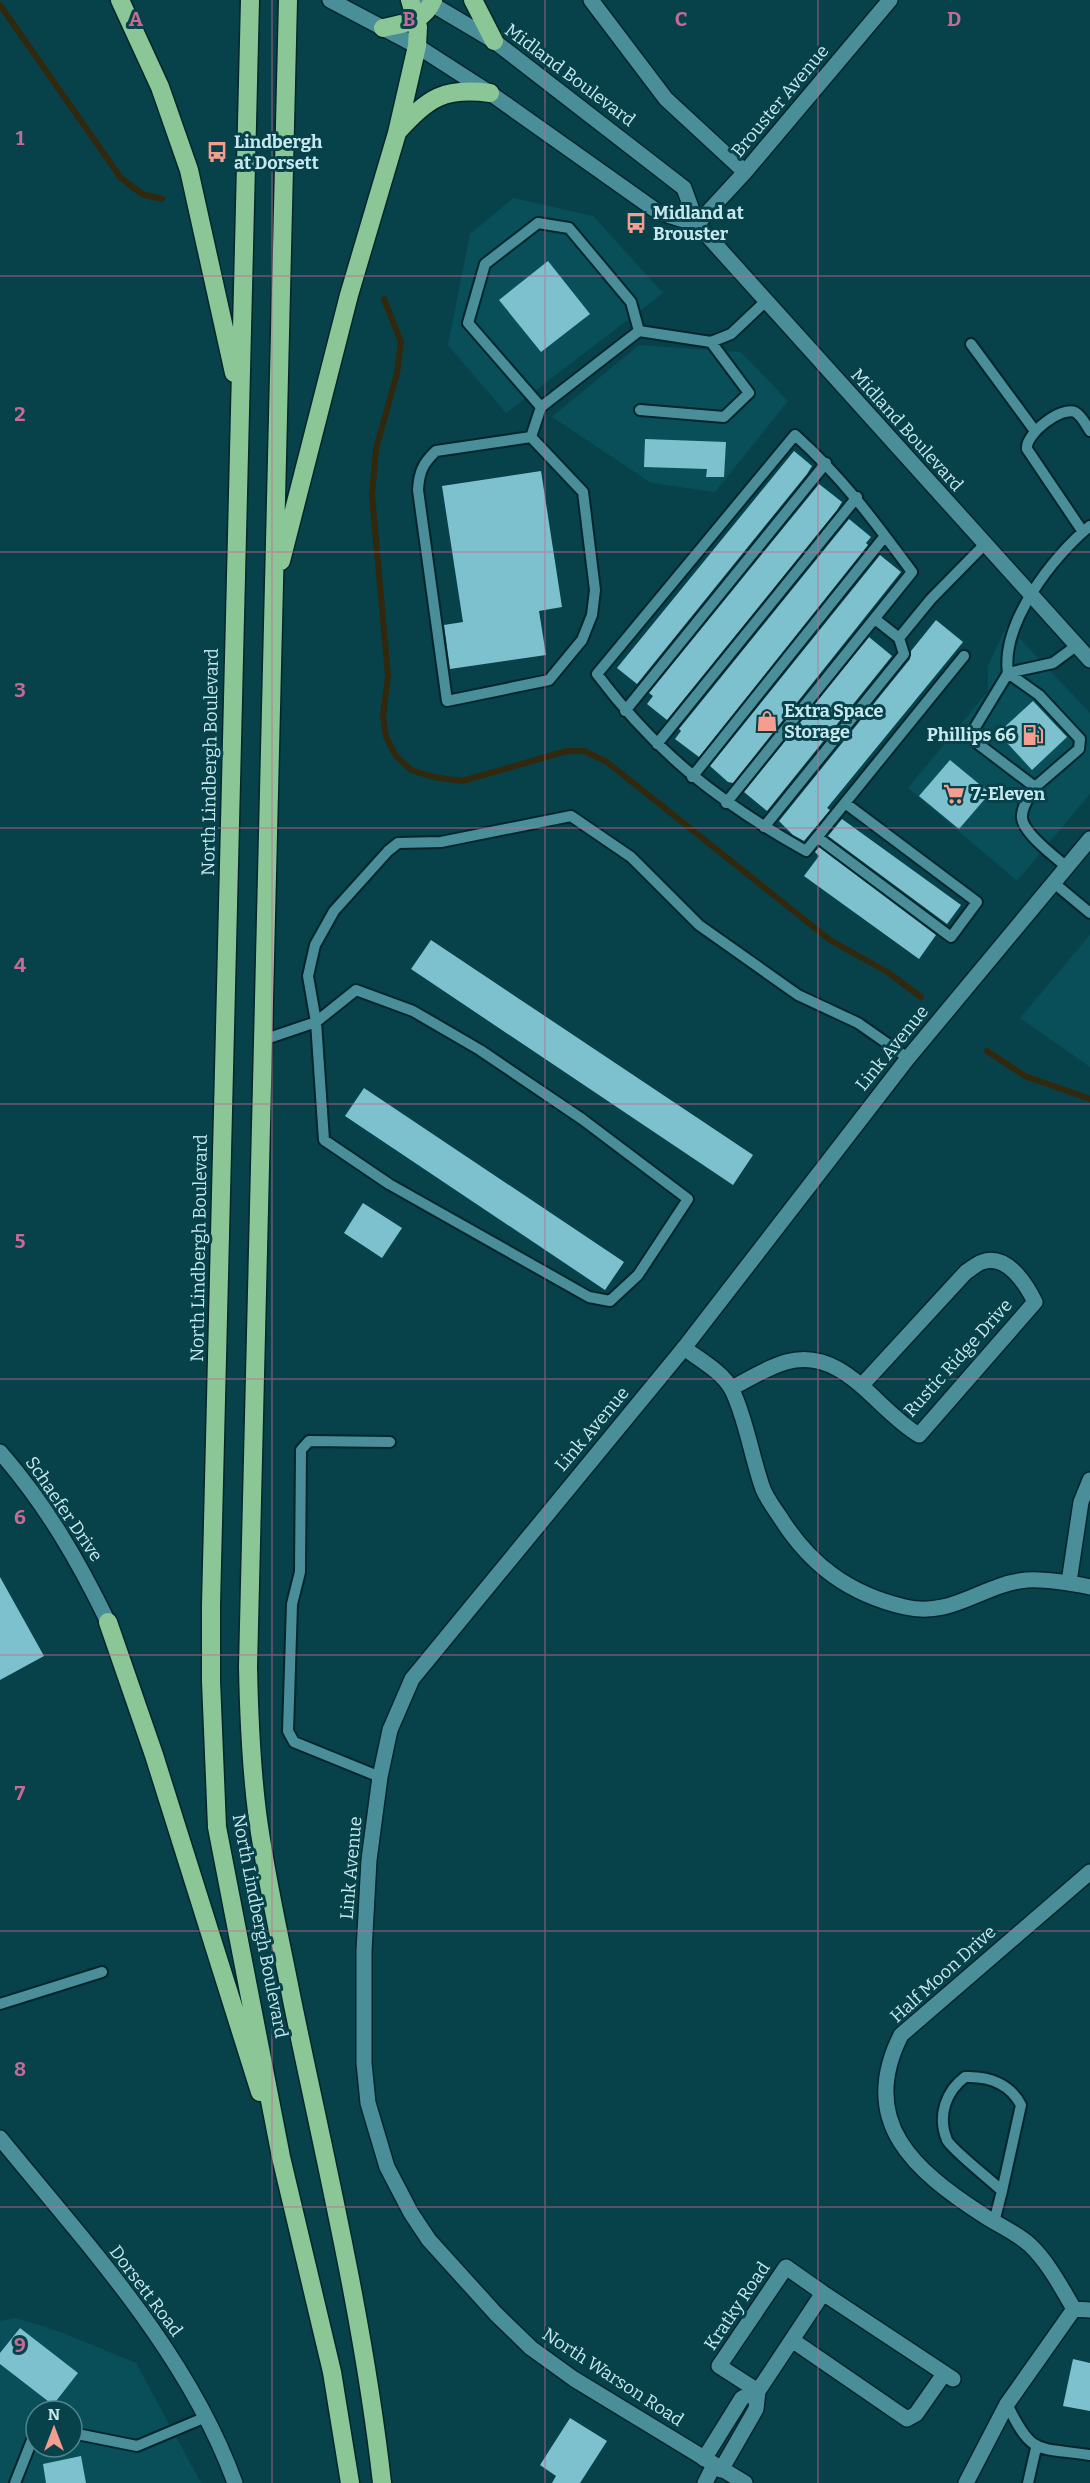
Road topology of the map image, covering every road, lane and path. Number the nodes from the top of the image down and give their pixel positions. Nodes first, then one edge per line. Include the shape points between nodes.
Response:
1 (120, 0) edge
2 (250, 0) edge
3 (288, 0) edge
4 (410, 0) edge
5 (473, 0) edge
6 (591, 0) edge
7 (890, 0) edge
8 (430, 1) edge
9 (334, 2) edge
10 (417, 21) junction
11 (383, 28) junction
12 (494, 41) junction
13 (417, 46) junction
14 (490, 93) junction
15 (397, 133) junction
16 (745, 172) junction
17 (696, 224) junction
18 (766, 301) junction
19 (639, 331) junction
20 (711, 342) junction
21 (971, 344) dead end
22 (239, 394) junction
23 (540, 407) junction
24 (640, 410) dead end
25 (1035, 431) junction
26 (1090, 431) edge
27 (531, 437) junction
28 (826, 463) junction
29 (857, 497) junction
30 (1087, 529) edge
31 (885, 536) junction
32 (984, 545) junction
33 (274, 586) junction
34 (1030, 596) junction
35 (875, 619) junction
36 (899, 638) junction
37 (1076, 646) junction
38 (964, 656) dead end
39 (1090, 660) edge
40 (1008, 674) junction
41 (625, 711) junction
42 (657, 744) junction
43 (692, 777) junction
44 (1035, 787) junction
45 (726, 802) junction
46 (845, 803) junction
47 (764, 827) junction
48 (817, 837) junction
49 (1090, 838) edge
50 (1067, 867) junction
51 (1054, 883) junction
52 (1090, 913) edge
53 (316, 1023) junction
54 (263, 1040) junction
55 (908, 1058) junction
56 (684, 1348) junction
57 (861, 1385) junction
58 (732, 1388) junction
59 (390, 1442) dead end
60 (0, 1452) edge
61 (1090, 1480) edge
62 (1069, 1582) junction
63 (1090, 1587) edge
64 (108, 1622) joint
65 (380, 1777) junction
66 (1089, 1874) edge
67 (102, 1972) dead end
68 (0, 2004) edge
69 (0, 2138) edge
70 (376, 2138) joint
71 (281, 2157) junction
72 (1002, 2191) junction
73 (994, 2222) junction
74 (823, 2293) junction
75 (1074, 2309) junction
76 (1090, 2310) edge
77 (792, 2340) junction
78 (758, 2391) junction
79 (1007, 2404) junction
80 (206, 2416) junction
81 (84, 2435) edge
82 (1036, 2448) junction
83 (1090, 2455) edge
84 (25, 2459) edge
85 (713, 2465) junction
86 (15, 2483) edge
87 (235, 2483) edge
88 (350, 2483) edge
89 (382, 2483) edge
90 (705, 2483) edge
91 (745, 2483) edge
92 (966, 2483) edge
93 (1028, 2483) edge

1 - 22 highway via 160,87 189,170
2 - 22 highway, North Lindbergh Boulevard
3 - 33 highway, North Lindbergh Boulevard
4 - 10 highway
5 - 12 highway
6 - 16 street via 666,99
7 - 16 street, Brouster Avenue
8 - 10 highway via 426,15
8 - 12 street, Midland Boulevard
9 - 11 street
10 - 11 highway
10 - 13 highway
11 - 13 street
12 - 17 street, Midland Boulevard via 684,188
13 - 14 street
13 - 15 highway
14 - 15 highway via 455,90 443,94 427,102
14 - 17 street via 658,212
15 - 33 highway via 349,295
16 - 17 street, Brouster Avenue
17 - 18 street, Midland Boulevard
18 - 20 lane via 731,334
18 - 32 street, Midland Boulevard
19 - 20 lane
19 - 23 lane
19 - 23 lane via 630,302 569,228 538,223 484,264 468,323
20 - 24 lane via 749,393 724,417
21 - 25 lane
22 - 71 highway, North Lindbergh Boulevard via 211,1681 217,1827
23 - 27 lane
25 - 26 lane via 1063,411 1080,416
25 - 30 lane via 1026,441 1027,449
27 - 27 lane via 436,451 418,473 447,701 549,680 582,640 592,615 595,590 583,492
28 - 29 lane
28 - 41 lane
28 - 41 lane via 795,435 597,674
29 - 31 lane
29 - 42 lane
30 - 34 lane
31 - 35 lane via 912,572
31 - 43 lane
32 - 34 street, Midland Boulevard
32 - 36 lane
33 - 54 highway, North Lindbergh Boulevard
34 - 37 street, Midland Boulevard
34 - 40 lane via 1013,628
35 - 36 lane
35 - 45 lane
36 - 47 lane via 904,654
37 - 39 street, Midland Boulevard
37 - 40 lane via 1053,663
38 - 46 lane
40 - 44 lane via 974,729 974,737
40 - 44 lane via 1039,695 1080,739 1079,749
41 - 42 lane
42 - 43 lane
43 - 45 lane
44 - 50 lane via 1022,818 1040,843
45 - 47 lane
46 - 48 lane
46 - 48 lane via 977,902 951,937
47 - 48 lane via 806,851
49 - 50 street, Link Avenue
50 - 51 street, Link Avenue
51 - 52 lane
51 - 55 street, Link Avenue
53 - 53 lane via 356,990 413,1011 480,1050 582,1119 688,1199 638,1275 610,1301 589,1297 389,1184 324,1140
53 - 54 lane
53 - 55 lane via 308,976 315,945 334,911 388,851 398,843 451,840 571,816 631,857 699,926 798,995 858,1023
54 - 89 highway, North Lindbergh Boulevard via 248,1667 250,1739 257,1814 270,1888 344,2253
55 - 56 street, Link Avenue
56 - 58 street
56 - 65 street, Link Avenue via 412,1679 390,1730
57 - 57 street, Rustic Ridge Drive via 966,1272 983,1262 997,1261 1026,1284 1035,1302 919,1435
57 - 58 street, Rustic Ridge Drive via 835,1365 795,1359
58 - 62 street via 764,1492 811,1560 838,1580 869,1597 907,1607 936,1609 1026,1580
59 - 65 lane via 309,1441 301,1450 300,1572 292,1604 288,1731 294,1742
60 - 64 street, Schaefer Drive via 78,1559
61 - 62 street via 1081,1502
62 - 63 street
64 - 71 highway
65 - 70 street, Link Avenue via 369,1860 363,2025 368,2103
66 - 73 street, Half Moon Drive via 916,2022 901,2036 891,2056 886,2110 895,2136 917,2166
67 - 68 lane
69 - 80 street, Dorsett Road via 132,2300
70 - 85 street, North Warson Road via 392,2176 429,2240 531,2348
71 - 88 highway, North Lindbergh Boulevard via 332,2372
72 - 72 lane via 947,2141 942,2113 951,2087 965,2077 992,2080 1014,2091 1022,2104
72 - 73 lane
73 - 75 street, Half Moon Drive via 1029,2244
74 - 77 street
74 - 77 street, Kratky Road via 948,2377 907,2419
74 - 78 street, Kratky Road via 786,2267 720,2366
75 - 76 street
75 - 79 street
77 - 78 street
78 - 85 street via 756,2409
79 - 82 lane via 1022,2434
79 - 92 street
80 - 81 lane via 137,2446
80 - 87 street, Dorsett Road
82 - 83 lane
82 - 93 lane
84 - 86 lane
85 - 90 street
85 - 91 street, North Warson Road

